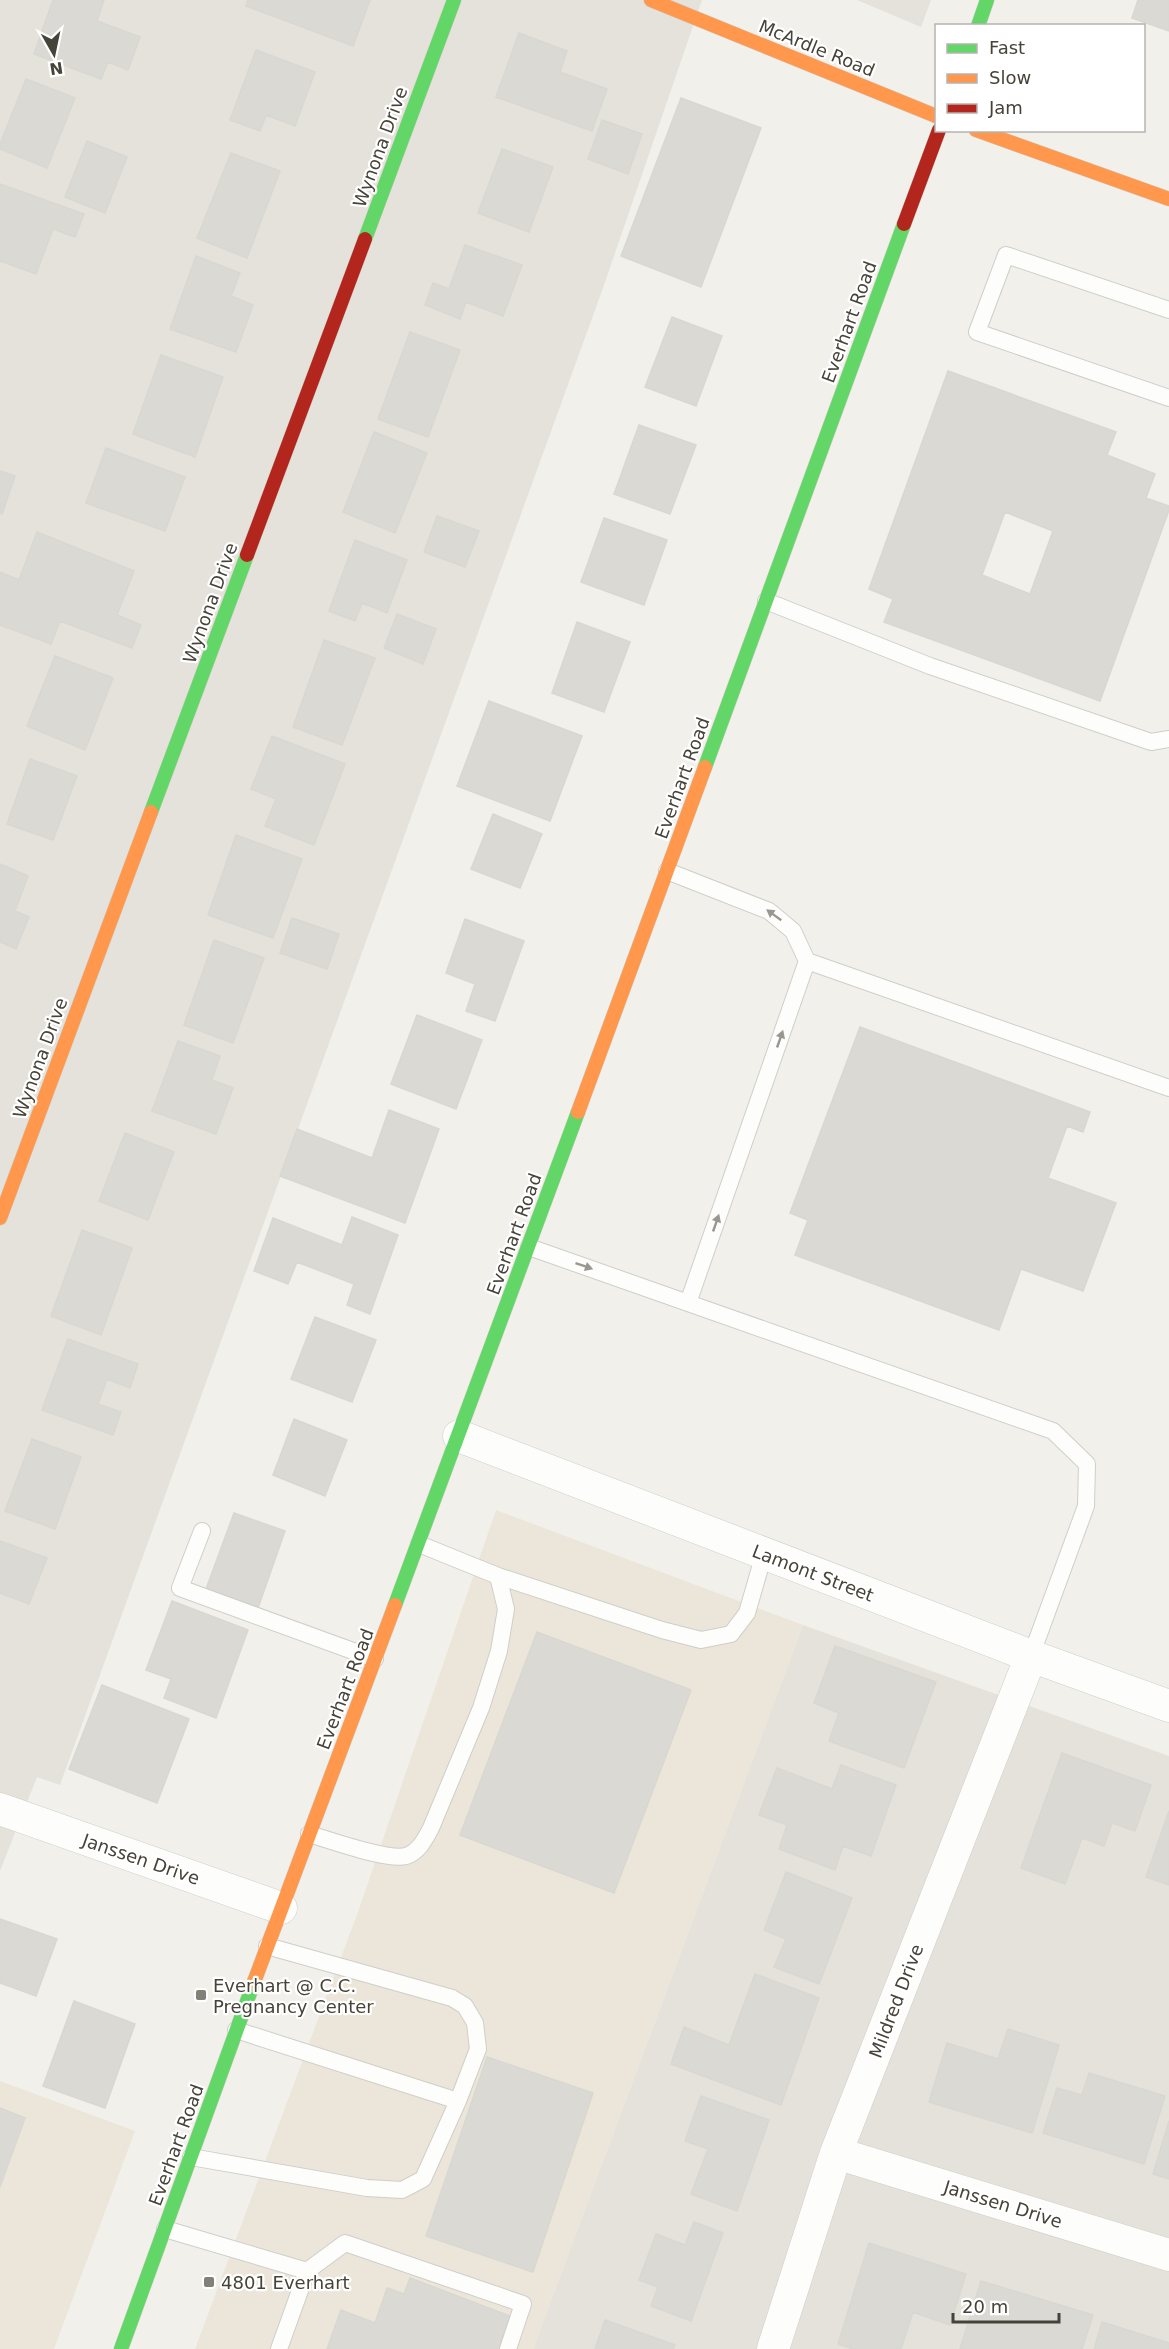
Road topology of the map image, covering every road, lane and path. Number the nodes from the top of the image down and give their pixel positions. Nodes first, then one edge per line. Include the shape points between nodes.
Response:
1 (454, 0) edge
2 (651, 0) edge
3 (987, 0) edge
4 (979, 24) edge
5 (935, 116) edge
6 (938, 132) edge
7 (982, 132) edge
8 (1169, 199) edge
9 (1169, 310) edge
10 (1169, 398) edge
11 (766, 601) junction
12 (1169, 740) edge
13 (667, 871) junction
14 (807, 961) junction
15 (1169, 1088) edge
16 (0, 1218) edge
17 (529, 1247) junction
18 (688, 1303) junction
19 (459, 1436) junction
20 (202, 1531) dead end
21 (419, 1544) junction
22 (764, 1554) junction
23 (498, 1576) junction
24 (1031, 1656) junction
25 (375, 1659) junction
26 (1169, 1706) edge
27 (0, 1809) edge
28 (309, 1834) junction
29 (281, 1908) junction
30 (267, 1946) junction
31 (236, 2030) junction
32 (458, 2101) junction
33 (836, 2153) junction
34 (191, 2157) junction
35 (165, 2229) junction
36 (1169, 2255) edge
37 (307, 2271) junction
38 (121, 2349) edge
39 (279, 2349) edge
40 (508, 2349) edge
41 (773, 2349) edge

1 - 16 main road, Wynona Drive
2 - 5 main road, McArdle Road
3 - 4 main road
6 - 11 main road, Everhart Road
7 - 8 main road
9 - 10 lane via 1006,255 977,332
11 - 12 lane via 930,666 1118,731 1151,742
11 - 13 main road, Everhart Road
14 -> 13 lane via 793,931 769,911
13 - 17 main road, Everhart Road
14 - 15 lane
18 -> 14 lane
17 -> 18 lane
17 - 19 main road, Everhart Road
18 - 24 lane via 1053,1431 1087,1464 1086,1506
19 - 21 main road, Everhart Road
19 - 22 street, Lamont Street
20 - 25 lane via 180,1588
21 - 23 lane
21 - 25 main road, Everhart Road
22 - 23 lane via 747,1613 731,1634 701,1640
22 - 24 street, Lamont Street
23 - 28 lane via 506,1609 499,1651 480,1708 421,1846 408,1856 392,1857
24 - 26 street, Lamont Street
24 - 33 street, Mildred Drive
25 - 28 main road, Everhart Road
27 - 29 street, Janssen Drive
28 - 29 main road, Everhart Road
29 - 30 main road, Everhart Road
30 - 31 main road, Everhart Road
30 - 32 lane via 441,1995 465,2006 475,2023 478,2049
31 - 32 lane
31 - 34 main road, Everhart Road
32 - 34 lane via 423,2179 402,2190 367,2188
33 - 36 street, Janssen Drive
33 - 41 street, Mildred Drive
34 - 35 main road, Everhart Road
35 - 37 lane
35 - 38 main road, Everhart Road
37 - 39 lane
37 - 40 lane via 345,2243 523,2304

